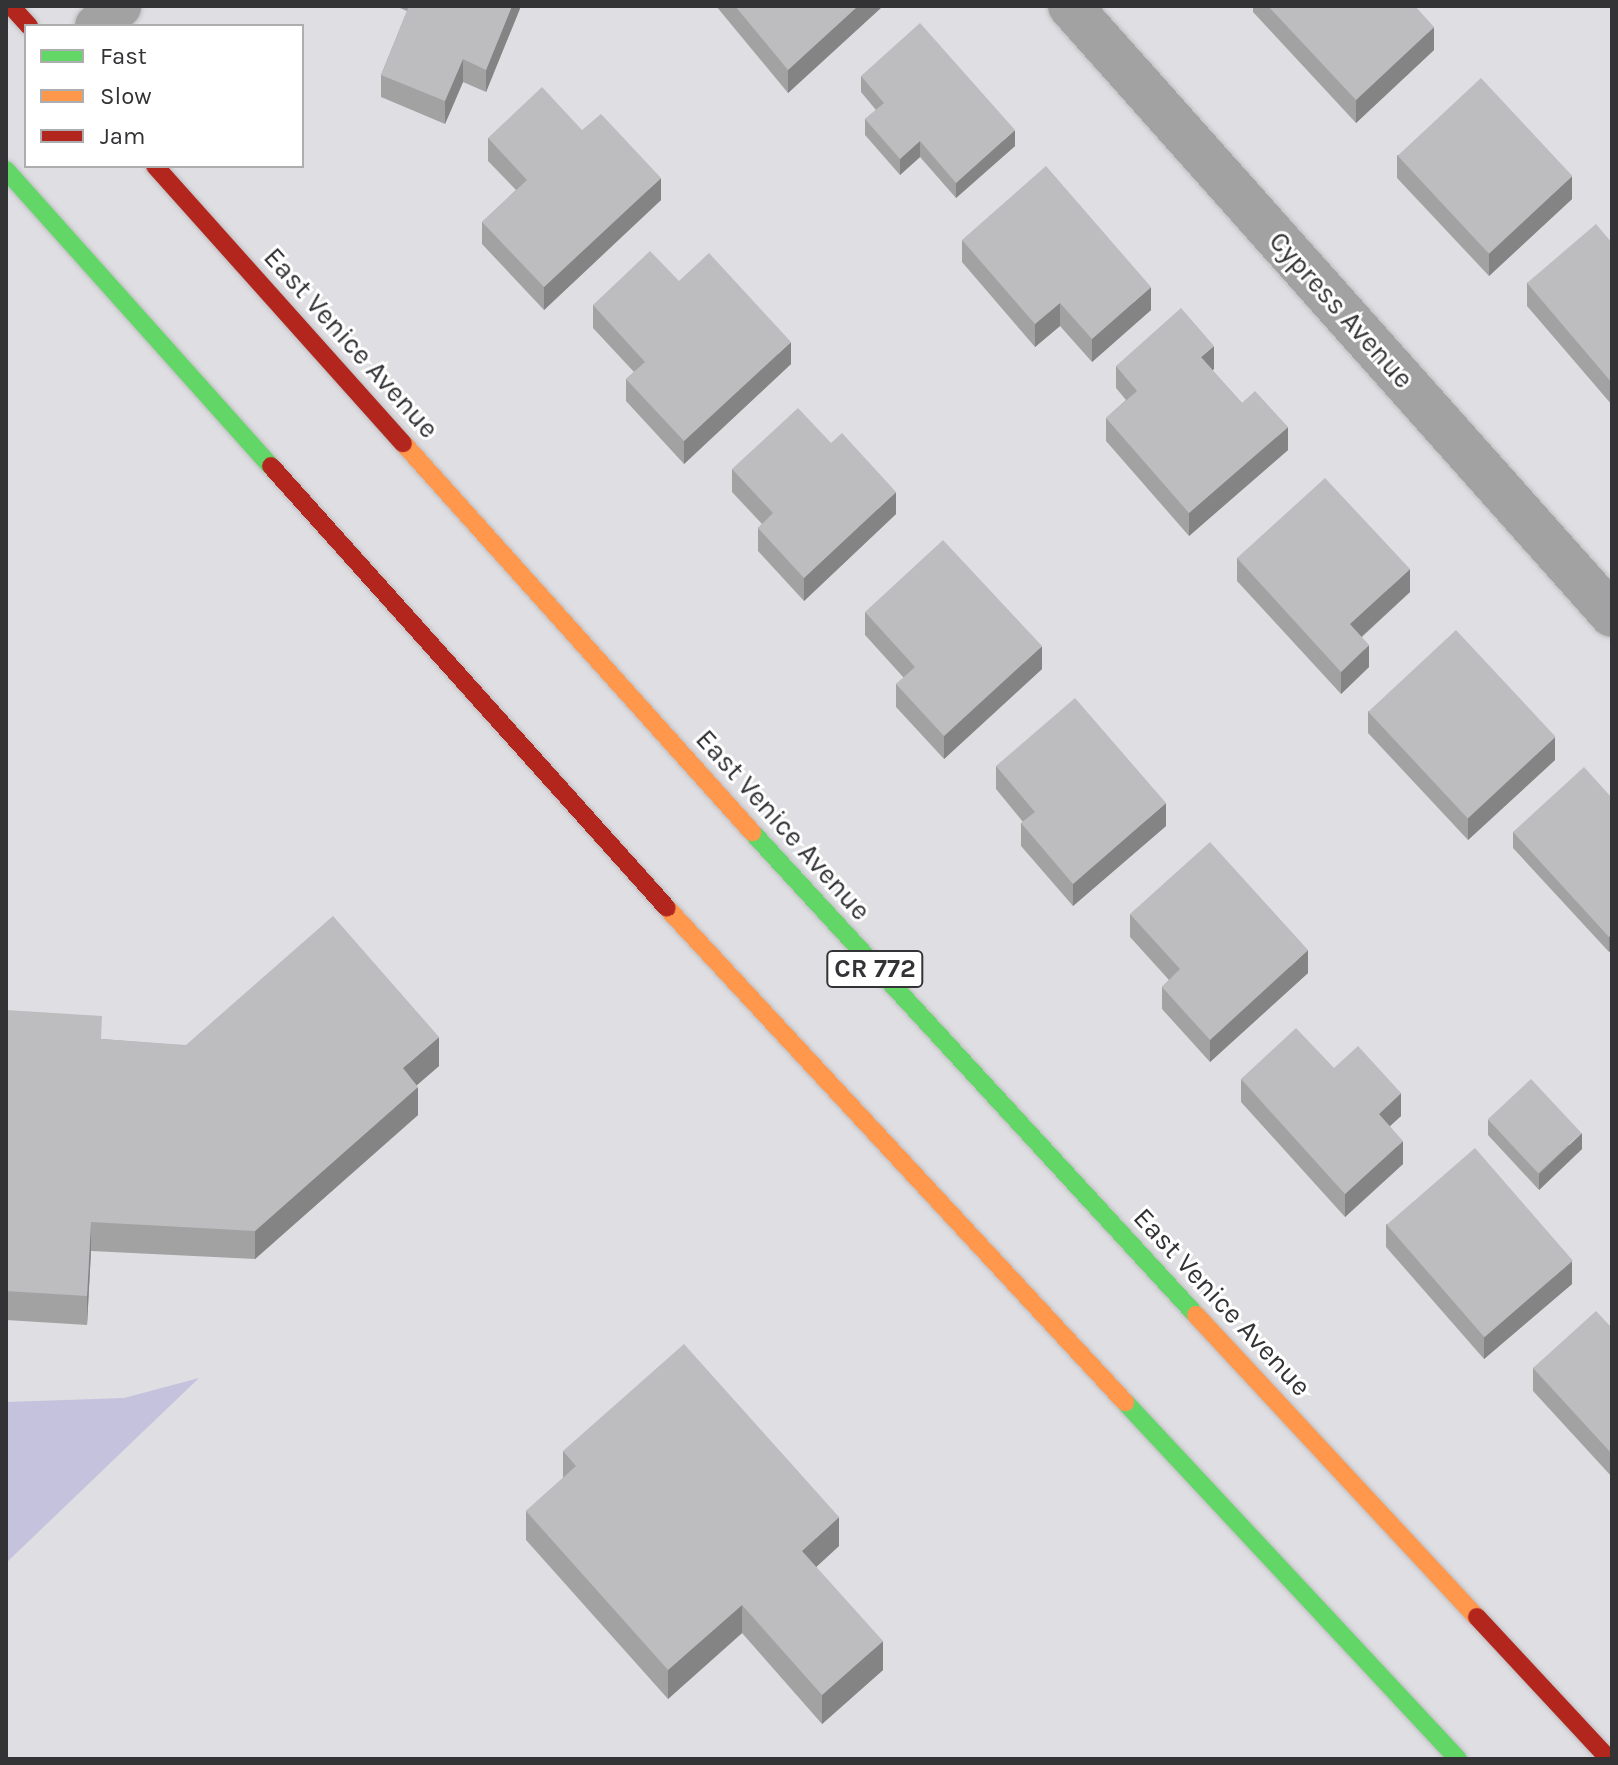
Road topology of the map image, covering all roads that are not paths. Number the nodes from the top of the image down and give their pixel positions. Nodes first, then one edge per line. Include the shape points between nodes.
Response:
1 (11, 6) edge
2 (119, 6) edge
3 (1070, 6) edge
4 (27, 24) edge
5 (99, 24) edge
6 (157, 168) edge
7 (6, 170) edge
8 (1612, 615) edge
9 (1458, 1759) edge
10 (1609, 1759) edge

1 - 4 main road
2 - 5 street
3 - 8 street, Cypress Avenue
6 - 10 main road, East Venice Avenue / CR 772 via 867,961
7 - 9 main road via 756,1006

